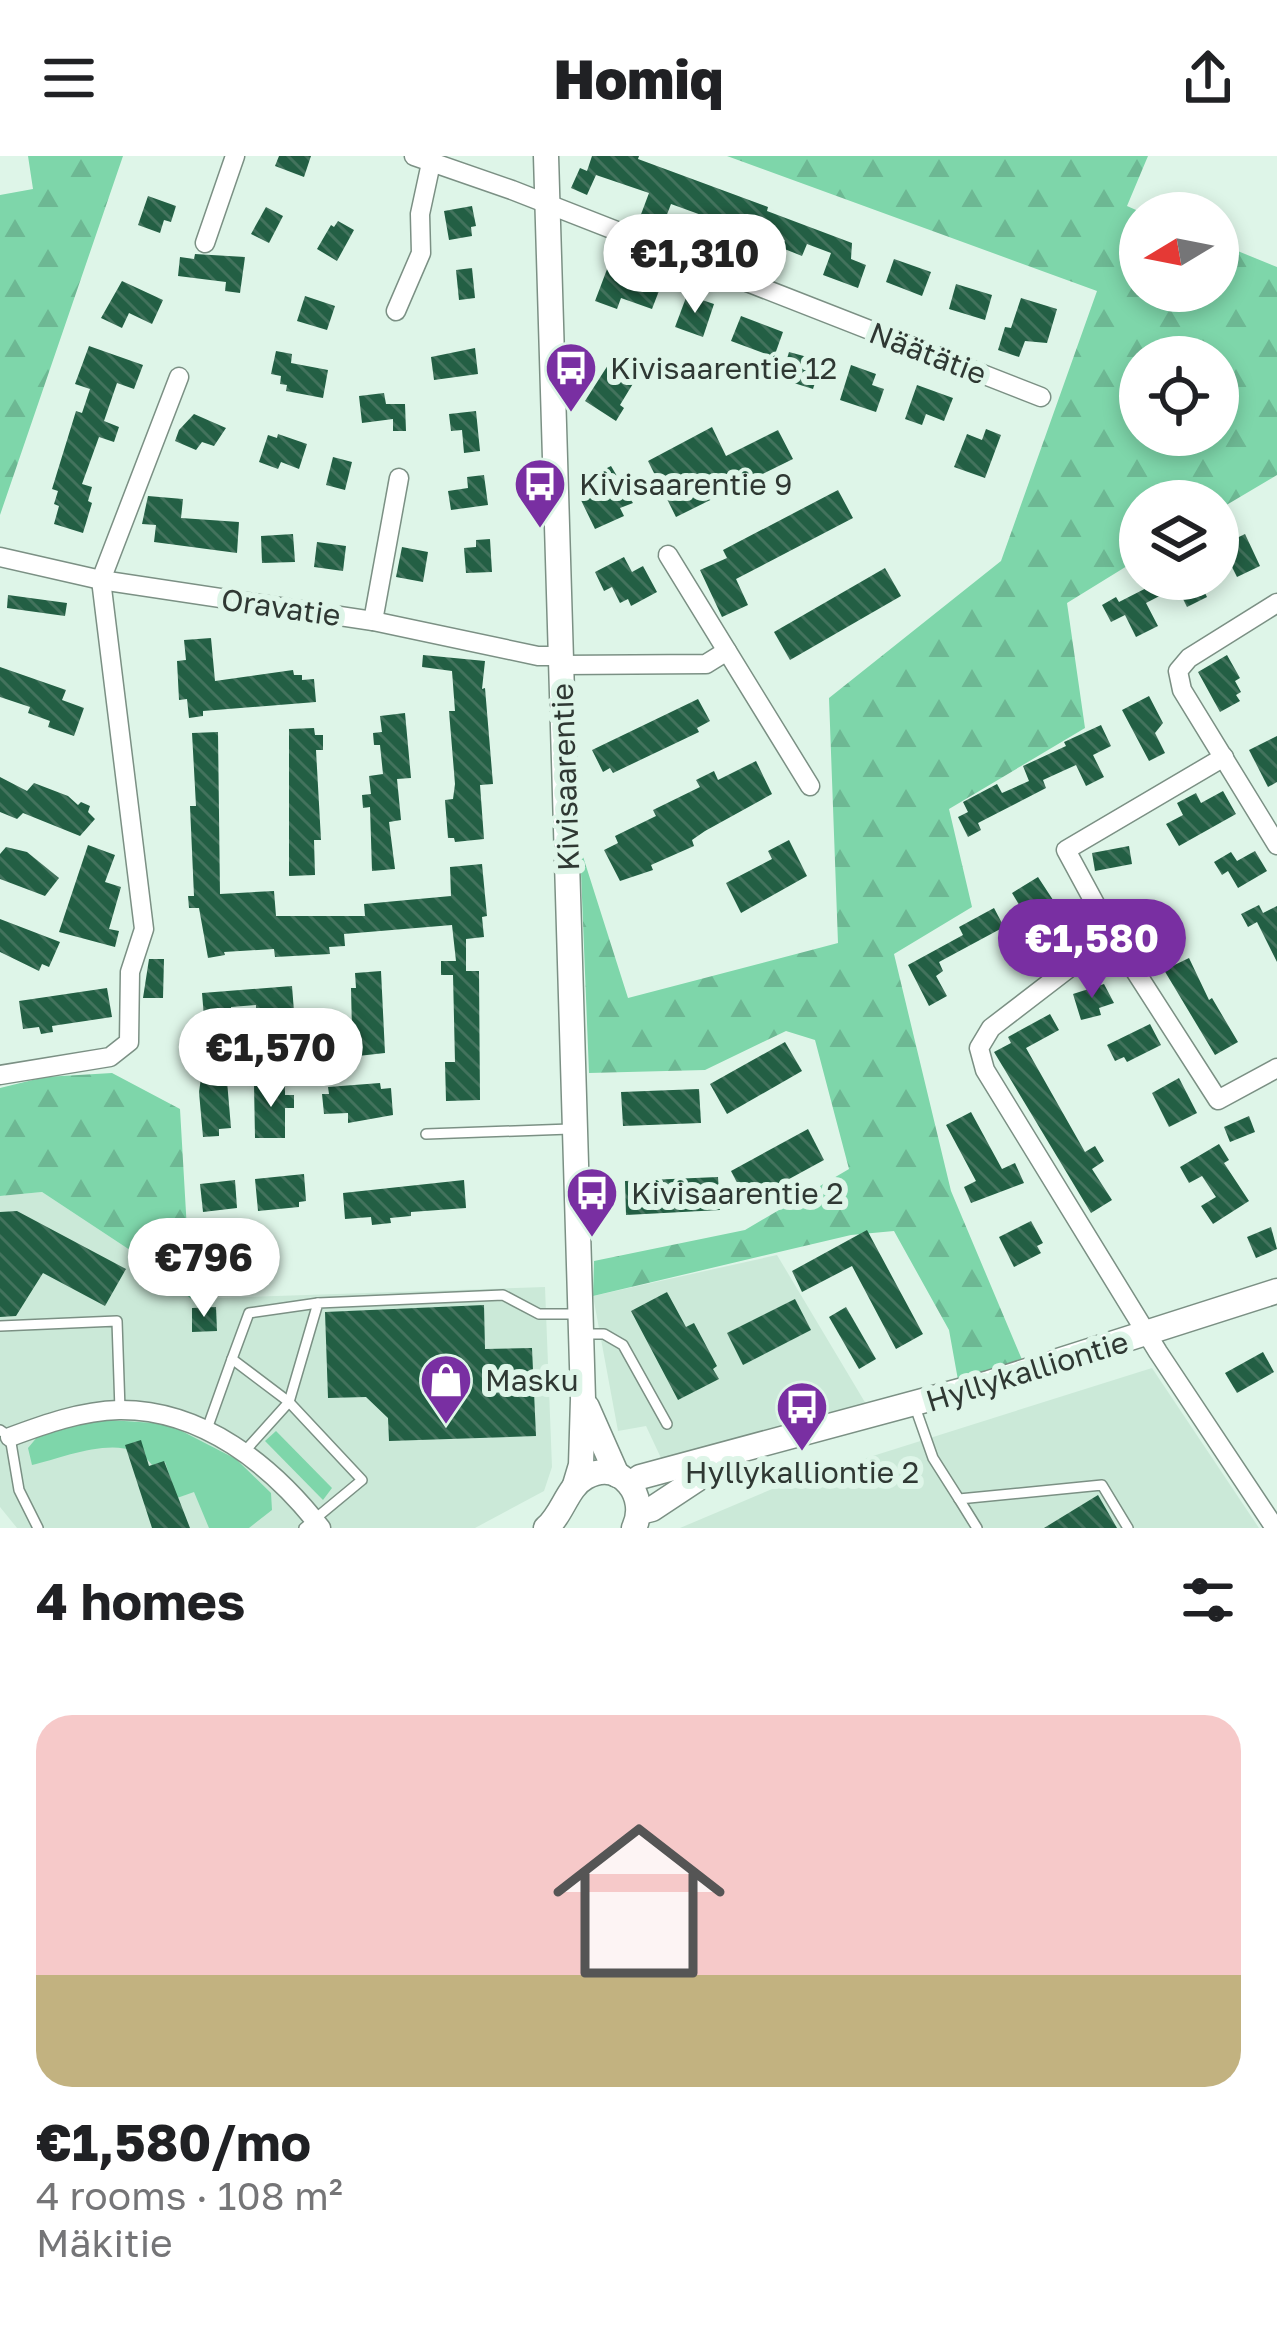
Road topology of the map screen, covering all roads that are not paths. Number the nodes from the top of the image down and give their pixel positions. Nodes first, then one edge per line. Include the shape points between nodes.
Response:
1 (235, 156) edge
2 (546, 156) edge
3 (422, 159) edge
4 (547, 206) junction
5 (205, 243) dead end
6 (396, 311) dead end
7 (178, 377) dead end
8 (1041, 397) dead end
9 (400, 478) dead end
10 (668, 555) dead end
11 (0, 557) edge
12 (101, 580) junction
13 (1277, 603) edge
14 (373, 621) junction
15 (727, 651) junction
16 (561, 660) junction
17 (1224, 757) junction
18 (810, 785) dead end
19 (1274, 832) edge
20 (1112, 935) junction
21 (1277, 1068) edge
22 (0, 1075) edge
23 (575, 1129) junction
24 (426, 1134) dead end
25 (1277, 1291) edge
26 (317, 1303) junction
27 (579, 1324) junction
28 (0, 1326) edge
29 (1148, 1334) junction
30 (232, 1359) junction
31 (584, 1399) junction
32 (289, 1402) junction
33 (914, 1405) junction
34 (120, 1410) junction
35 (668, 1424) dead end
36 (207, 1429) junction
37 (5, 1433) edge
38 (775, 1441) junction
39 (244, 1452) junction
40 (624, 1479) junction
41 (572, 1492) junction
42 (959, 1498) junction
43 (637, 1523) edge
44 (314, 1526) edge
45 (38, 1528) edge
46 (546, 1528) edge
47 (572, 1528) edge
48 (977, 1528) edge
49 (1128, 1528) edge
50 (1274, 1528) edge

1 - 5 street
2 - 4 street, Kivisaarentie
3 - 4 street, Näätätie
3 - 6 street via 421,253
4 - 8 street, Näätätie
4 - 16 street, Kivisaarentie
7 - 12 street
9 - 14 street
10 - 15 street
11 - 12 street, Oravatie
12 - 14 street, Oravatie
12 - 22 street via 144,929 130,972 129,1042 110,1058
13 - 17 street via 1178,671
14 - 16 street, Oravatie
15 - 16 street, Oravatie via 706,664
15 - 18 street
16 - 23 street, Kivisaarentie
17 - 19 street
17 - 20 street via 1066,850
20 - 21 street via 1218,1100
20 - 29 street via 991,1028 980,1048
23 - 24 lane
23 - 27 street, Kivisaarentie
25 - 29 street, Hyllykalliontie
26 - 27 lane via 503,1295
26 - 30 lane via 249,1313
26 - 32 lane
27 - 31 street, Kivisaarentie
27 - 35 lane via 622,1345
28 - 34 lane via 117,1321
29 - 33 street, Hyllykalliontie
29 - 50 street
30 - 32 lane
30 - 36 lane
31 - 40 street, Kivisaarentie
31 - 41 street, Kivisaarentie
32 - 39 lane
32 - 44 lane via 362,1480
33 - 38 street, Hyllykalliontie
33 - 42 lane
34 - 36 street
34 - 37 street
36 - 39 street
37 - 45 lane
38 - 40 street, Hyllykalliontie
38 - 43 street, Hyllykalliontie via 704,1472
39 - 44 street
40 - 41 street, Hyllykalliontie via 595,1473
40 - 43 street, Kivisaarentie
41 - 46 street
41 - 47 street, Kivisaarentie
42 - 48 lane
42 - 49 lane via 1102,1485

